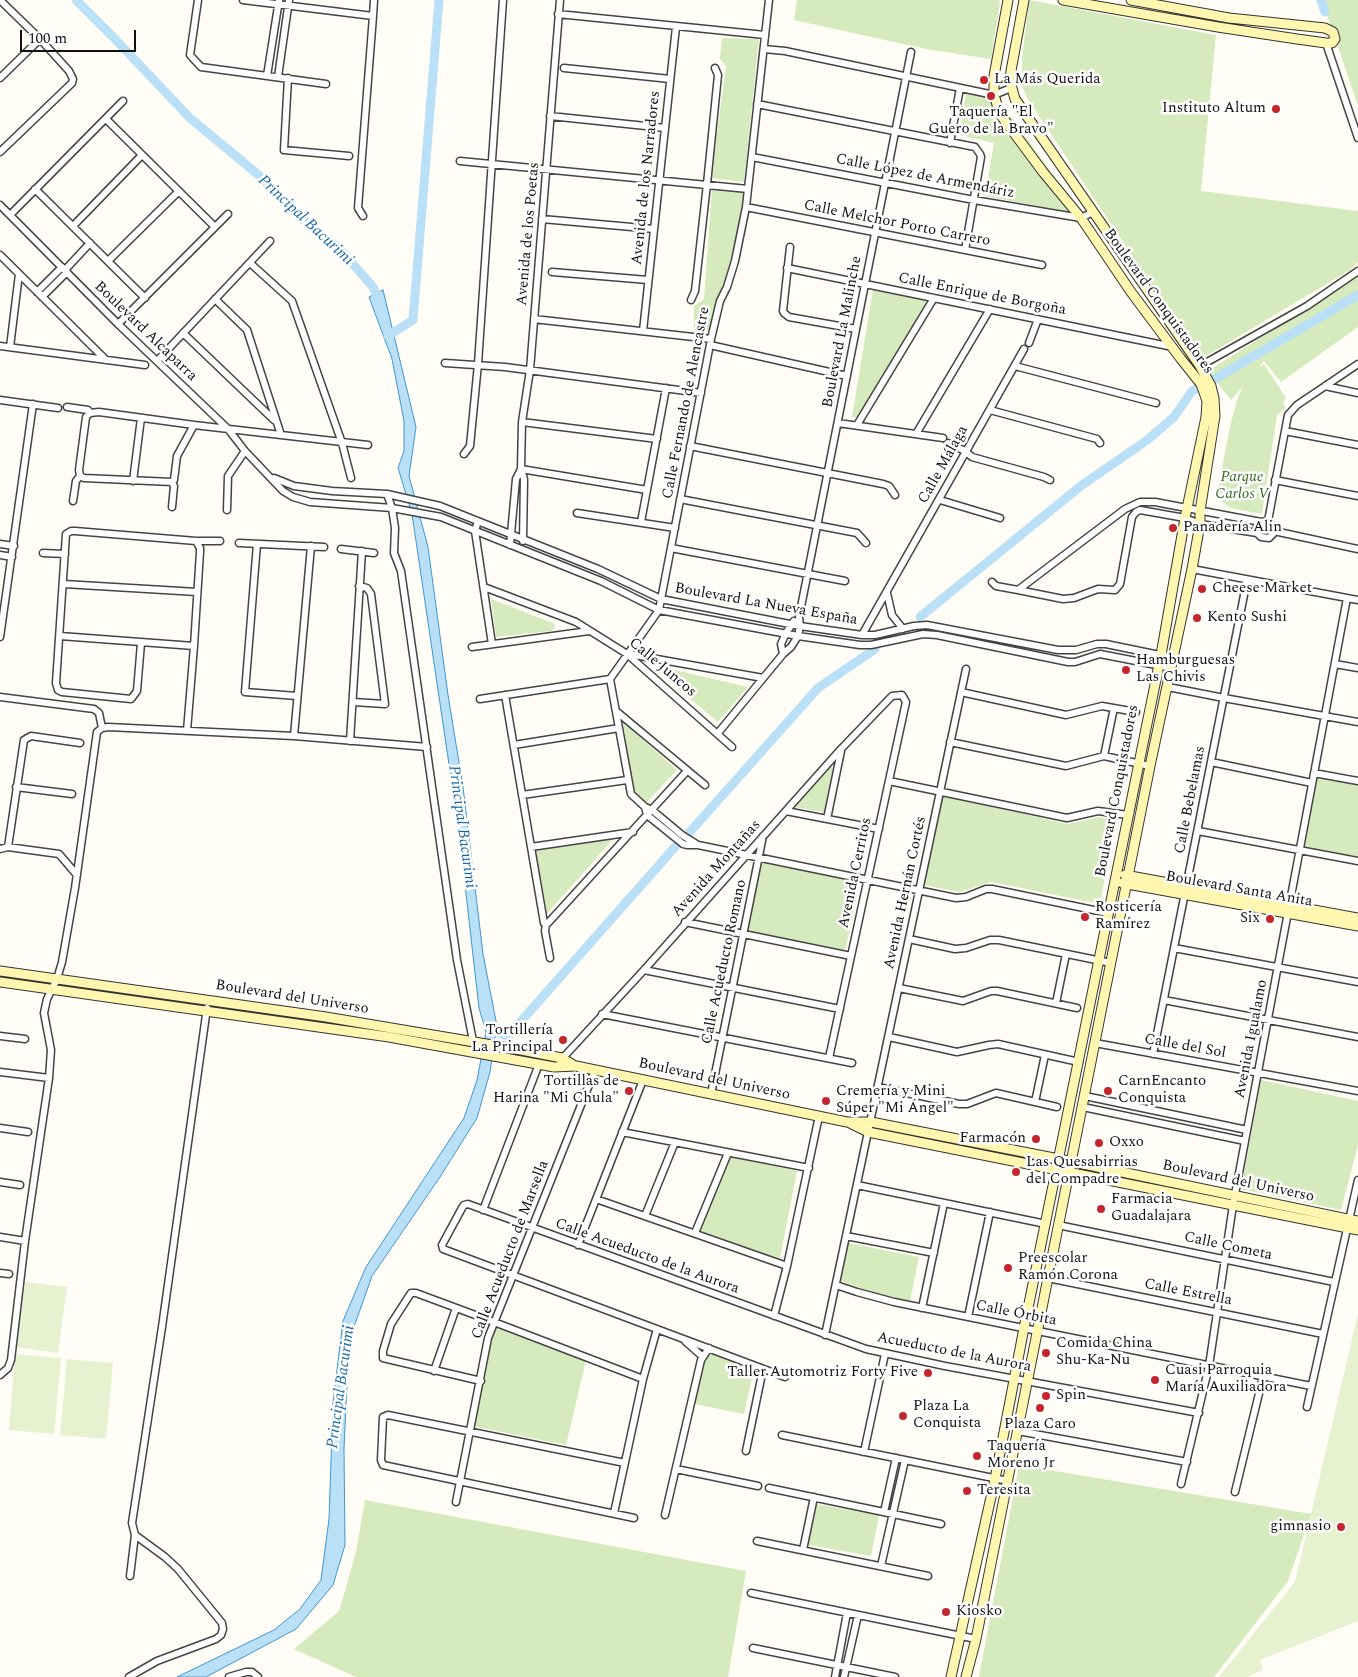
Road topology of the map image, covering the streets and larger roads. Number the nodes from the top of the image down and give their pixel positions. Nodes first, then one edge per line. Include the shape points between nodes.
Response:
1 (198, 0) edge
2 (243, 0) edge
3 (374, 0) edge
4 (503, 0) edge
5 (560, 0) edge
6 (769, 0) edge
7 (1010, 0) edge
8 (1020, 0) edge
9 (1024, 0) edge
10 (1063, 0) edge
11 (1131, 0) edge
12 (278, 2) edge
13 (289, 3) edge
14 (2, 4) edge
15 (558, 14) junction
16 (373, 16) junction
17 (1229, 18) junction
18 (676, 27) junction
19 (1228, 29) junction
20 (765, 35) junction
21 (40, 39) junction
22 (1326, 43) junction
23 (764, 49) junction
24 (911, 52) dead end
25 (564, 68) dead end
26 (716, 68) dead end
27 (267, 76) junction
28 (278, 77) junction
29 (906, 77) junction
30 (0, 78) edge
31 (288, 78) junction
32 (670, 79) junction
33 (326, 84) dead end
34 (960, 88) junction
35 (1011, 88) junction
36 (994, 95) junction
37 (123, 101) dead end
38 (757, 104) junction
39 (550, 116) junction
40 (106, 118) junction
41 (665, 128) junction
42 (895, 132) junction
43 (1358, 138) edge
44 (950, 143) junction
45 (0, 152) edge
46 (142, 155) junction
47 (349, 156) dead end
48 (752, 157) junction
49 (460, 161) dead end
50 (492, 163) junction
51 (546, 168) junction
52 (659, 180) junction
53 (885, 182) junction
54 (707, 184) junction
55 (36, 189) junction
56 (748, 189) junction
57 (179, 191) junction
58 (974, 200) junction
59 (0, 205) edge
60 (746, 207) junction
61 (1093, 212) junction
62 (228, 214) dead end
63 (10, 215) junction
64 (363, 216) dead end
65 (1081, 218) junction
66 (542, 219) junction
67 (73, 226) junction
68 (215, 227) junction
69 (654, 228) junction
70 (875, 232) junction
71 (270, 241) dead end
72 (90, 243) junction
73 (790, 247) dead end
74 (965, 250) junction
75 (0, 255) edge
76 (108, 262) junction
77 (250, 263) junction
78 (1042, 265) dead end
79 (787, 268) junction
80 (65, 270) junction
81 (1358, 271) edge
82 (552, 272) dead end
83 (20, 274) junction
84 (648, 280) junction
85 (865, 284) junction
86 (37, 292) junction
87 (42, 297) junction
88 (145, 298) junction
89 (934, 298) junction
90 (215, 299) junction
91 (691, 300) dead end
92 (990, 310) junction
93 (1038, 319) junction
94 (534, 320) junction
95 (118, 324) junction
96 (856, 329) junction
97 (642, 331) junction
98 (183, 333) junction
99 (711, 342) junction
100 (1029, 343) dead end
101 (0, 346) edge
102 (10, 347) junction
103 (1173, 347) junction
104 (1024, 349) dead end
105 (106, 360) junction
106 (157, 361) junction
107 (446, 363) dead end
108 (478, 364) junction
109 (1358, 364) edge
110 (145, 365) dead end
111 (1015, 366) junction
112 (1200, 366) junction
113 (530, 370) junction
114 (847, 376) junction
115 (1325, 386) junction
116 (666, 388) junction
117 (1358, 392) edge
118 (701, 393) junction
119 (0, 400) edge
120 (1156, 403) dead end
121 (33, 404) junction
122 (67, 407) dead end
123 (58, 408) dead end
124 (990, 410) junction
125 (90, 413) junction
126 (141, 418) junction
127 (275, 421) junction
128 (522, 422) junction
129 (838, 422) junction
130 (194, 425) junction
131 (857, 425) junction
132 (228, 429) junction
133 (1285, 430) junction
134 (916, 434) junction
135 (281, 435) junction
136 (657, 439) junction
137 (342, 443) junction
138 (1100, 443) dead end
139 (368, 445) dead end
140 (1358, 445) edge
141 (690, 446) junction
142 (965, 451) junction
143 (245, 452) junction
144 (464, 454) dead end
145 (521, 469) junction
146 (828, 473) junction
147 (80, 476) junction
148 (271, 477) junction
149 (351, 478) dead end
150 (133, 480) junction
151 (1050, 480) dead end
152 (1275, 480) junction
153 (172, 482) junction
154 (647, 490) junction
155 (387, 494) junction
156 (895, 495) dead end
157 (1358, 496) edge
158 (680, 499) junction
159 (940, 500) junction
160 (74, 501) dead end
161 (427, 504) joint
162 (1132, 505) junction
163 (172, 507) dead end
164 (1187, 508) junction
165 (395, 509) junction
166 (227, 510) dead end
167 (1200, 511) junction
168 (1136, 512) junction
169 (577, 514) dead end
170 (430, 515) joint
171 (1000, 518) dead end
172 (1185, 518) junction
173 (478, 521) junction
174 (641, 522) junction
175 (1264, 522) junction
176 (1200, 524) junction
177 (817, 526) junction
178 (675, 528) junction
179 (475, 531) junction
180 (1274, 531) junction
181 (1257, 533) junction
182 (511, 534) junction
183 (523, 538) junction
184 (196, 541) junction
185 (220, 541) dead end
186 (239, 543) dead end
187 (866, 543) dead end
188 (0, 544) edge
189 (257, 544) junction
190 (510, 545) junction
191 (14, 546) junction
192 (311, 546) junction
193 (324, 547) dead end
194 (671, 548) junction
195 (341, 549) dead end
196 (1358, 549) edge
197 (522, 550) junction
198 (362, 551) junction
199 (43, 553) dead end
200 (374, 553) dead end
201 (65, 554) junction
202 (0, 555) edge
203 (12, 557) junction
204 (1192, 570) junction
205 (808, 574) junction
206 (1247, 580) junction
207 (845, 581) dead end
208 (992, 582) dead end
209 (64, 584) junction
210 (359, 586) junction
211 (484, 587) junction
212 (1018, 590) junction
213 (197, 592) junction
214 (887, 593) junction
215 (1347, 598) junction
216 (661, 599) junction
217 (1358, 600) edge
218 (659, 610) junction
219 (799, 616) junction
220 (791, 624) junction
221 (800, 626) junction
222 (903, 628) junction
223 (590, 631) junction
224 (786, 633) junction
225 (862, 635) junction
226 (60, 636) junction
227 (798, 636) junction
228 (0, 637) edge
229 (902, 638) junction
230 (141, 643) junction
231 (492, 644) junction
232 (194, 646) junction
233 (472, 647) dead end
234 (628, 654) junction
235 (783, 654) junction
236 (1161, 655) junction
237 (1174, 658) junction
238 (1335, 664) junction
239 (1158, 666) junction
240 (1172, 668) junction
241 (1358, 668) edge
242 (966, 669) dead end
243 (764, 678) junction
244 (610, 679) junction
245 (1168, 687) junction
246 (960, 692) junction
247 (902, 694) joint
248 (506, 695) junction
249 (297, 696) junction
250 (0, 697) edge
251 (1224, 698) junction
252 (480, 699) dead end
253 (353, 702) junction
254 (1114, 708) junction
255 (616, 711) junction
256 (1136, 712) dead end
257 (1325, 716) junction
258 (1358, 722) edge
259 (102, 728) junction
260 (619, 728) junction
261 (187, 731) junction
262 (718, 733) junction
263 (294, 736) junction
264 (350, 741) junction
265 (950, 742) junction
266 (80, 743) dead end
267 (514, 745) junction
268 (427, 747) junction
269 (732, 747) dead end
270 (841, 750) junction
271 (1104, 756) junction
272 (1211, 762) junction
273 (1138, 764) junction
274 (1150, 766) junction
275 (687, 772) junction
276 (1314, 773) junction
277 (627, 780) junction
278 (889, 781) junction
279 (1358, 781) edge
280 (1312, 783) junction
281 (705, 786) dead end
282 (16, 787) junction
283 (940, 792) junction
284 (72, 794) dead end
285 (522, 795) junction
286 (786, 811) junction
287 (649, 812) junction
288 (1128, 814) junction
289 (827, 819) junction
290 (878, 829) junction
291 (1198, 830) junction
292 (633, 832) junction
293 (764, 835) junction
294 (8, 847) junction
295 (531, 847) junction
296 (0, 849) edge
297 (1300, 850) junction
298 (746, 856) junction
299 (759, 858) junction
300 (1358, 861) edge
301 (77, 875) junction
302 (1115, 877) junction
303 (868, 880) junction
304 (1128, 880) junction
305 (919, 890) junction
306 (1186, 890) junction
307 (1289, 909) junction
308 (1108, 913) junction
309 (1358, 918) edge
310 (685, 922) junction
311 (545, 923) junction
312 (1358, 926) edge
313 (743, 935) junction
314 (909, 939) junction
315 (1174, 948) junction
316 (1066, 954) junction
317 (851, 956) junction
318 (550, 958) dead end
319 (1099, 960) junction
320 (1111, 963) junction
321 (1278, 967) junction
322 (644, 970) junction
323 (0, 972) edge
324 (57, 979) junction
325 (0, 982) edge
326 (1358, 982) edge
327 (733, 987) junction
328 (899, 988) junction
329 (52, 990) junction
330 (209, 1000) junction
331 (1164, 1000) junction
332 (1056, 1003) junction
333 (1077, 1008) dead end
334 (840, 1009) junction
335 (207, 1010) junction
336 (602, 1014) junction
337 (1268, 1020) junction
338 (0, 1036) edge
339 (1358, 1036) edge
340 (722, 1037) junction
341 (888, 1037) junction
342 (25, 1039) dead end
343 (478, 1042) junction
344 (1095, 1043) junction
345 (516, 1049) junction
346 (1153, 1054) junction
347 (1045, 1055) junction
348 (562, 1058) junction
349 (829, 1058) junction
350 (509, 1059) junction
351 (1079, 1062) junction
352 (852, 1063) dead end
353 (539, 1064) junction
354 (576, 1066) junction
355 (554, 1067) junction
356 (595, 1070) junction
357 (0, 1072) edge
358 (1258, 1073) junction
359 (49, 1078) junction
360 (643, 1080) junction
361 (878, 1087) junction
362 (1358, 1092) edge
363 (711, 1094) junction
364 (1085, 1096) junction
365 (1035, 1102) junction
366 (1057, 1107) dead end
367 (1082, 1107) junction
368 (1144, 1108) junction
369 (819, 1116) junction
370 (1142, 1119) junction
371 (847, 1122) junction
372 (870, 1122) junction
373 (0, 1128) edge
374 (1248, 1130) junction
375 (28, 1132) dead end
376 (622, 1132) junction
377 (868, 1132) junction
378 (1245, 1141) junction
379 (675, 1142) junction
380 (728, 1153) junction
381 (1059, 1159) junction
382 (1071, 1162) junction
383 (808, 1168) junction
384 (1057, 1169) junction
385 (1070, 1172) junction
386 (1153, 1178) junction
387 (1358, 1180) edge
388 (0, 1182) edge
389 (20, 1185) dead end
390 (857, 1185) junction
391 (1150, 1188) junction
392 (596, 1199) junction
393 (1234, 1200) junction
394 (944, 1203) junction
395 (483, 1210) junction
396 (990, 1212) junction
397 (645, 1216) junction
398 (1351, 1222) edge
399 (1046, 1224) junction
400 (1058, 1225) junction
401 (532, 1227) junction
402 (1358, 1230) edge
403 (694, 1234) junction
404 (846, 1236) junction
405 (0, 1237) edge
406 (25, 1241) junction
407 (578, 1245) junction
408 (934, 1253) junction
409 (1226, 1260) junction
410 (787, 1266) junction
411 (0, 1273) edge
412 (9, 1274) dead end
413 (512, 1275) junction
414 (1048, 1278) junction
415 (1334, 1282) junction
416 (836, 1284) junction
417 (456, 1308) junction
418 (922, 1308) junction
419 (1218, 1312) junction
420 (774, 1316) junction
421 (968, 1317) junction
422 (494, 1322) junction
423 (1024, 1328) junction
424 (657, 1329) junction
425 (1037, 1331) junction
426 (1322, 1334) junction
427 (825, 1335) junction
428 (683, 1338) junction
429 (709, 1348) junction
430 (885, 1354) junction
431 (703, 1357) junction
432 (1209, 1366) junction
433 (764, 1368) junction
434 (434, 1371) junction
435 (0, 1375) edge
436 (785, 1376) dead end
437 (1263, 1377) junction
438 (1015, 1378) junction
439 (643, 1380) junction
440 (1027, 1380) junction
441 (481, 1381) junction
442 (1311, 1386) junction
443 (1307, 1406) dead end
444 (1198, 1413) junction
445 (1018, 1431) junction
446 (471, 1432) junction
447 (782, 1435) dead end
448 (746, 1451) dead end
449 (864, 1452) junction
450 (896, 1458) junction
451 (905, 1460) junction
452 (1187, 1462) junction
453 (625, 1463) junction
454 (676, 1469) junction
455 (995, 1478) junction
456 (1008, 1481) junction
457 (460, 1482) junction
458 (1181, 1484) dead end
459 (758, 1486) dead end
460 (770, 1488) dead end
461 (1235, 1492) dead end
462 (814, 1497) junction
463 (456, 1502) dead end
464 (884, 1512) junction
465 (614, 1513) junction
466 (892, 1513) junction
467 (665, 1515) dead end
468 (634, 1518) dead end
469 (941, 1524) dead end
470 (134, 1535) junction
471 (756, 1541) dead end
472 (803, 1550) junction
473 (880, 1566) junction
474 (130, 1576) dead end
475 (928, 1576) dead end
476 (751, 1593) dead end
477 (847, 1613) junction
478 (858, 1615) junction
479 (959, 1636) junction
480 (976, 1639) junction
481 (753, 1648) dead end
482 (837, 1665) junction
483 (846, 1667) junction
484 (129, 1677) edge
485 (229, 1677) edge
486 (258, 1677) edge
487 (835, 1677) edge
488 (844, 1677) edge
489 (895, 1677) edge
490 (950, 1677) edge
491 (966, 1677) edge

1 - 27 street via 190,55 202,67
2 - 12 street
3 - 16 street
4 - 50 street
5 - 15 street, Avenida de los Poetas
6 - 20 street, Calle Fernando de Alencastre
7 - 8 street
7 - 36 street, Boulevard Conquistadores via 994,76
9 - 35 street, Boulevard Conquistadores
10 - 19 street
11 - 17 street
12 - 13 street
12 - 27 street
13 - 16 street
13 - 28 street
14 - 21 street
15 - 18 street
15 - 39 street, Avenida de los Poetas
16 - 64 street via 358,208
17 - 19 street
17 - 22 street via 1325,28 1335,35 1334,42
18 - 20 street
18 - 32 street, Avenida de los Narradores
19 - 22 street
20 - 23 street, Calle Fernando de Alencastre
21 - 30 street
21 - 45 street via 72,75 72,83
22 - 43 street
23 - 29 street
23 - 38 street, Calle Fernando de Alencastre
24 - 29 street, Boulevard La Malinche
25 - 32 street
26 - 54 street via 718,75
27 - 28 street
28 - 31 street
29 - 34 street
29 - 42 street, Boulevard La Malinche
31 - 33 street
31 - 47 street via 284,150
32 - 41 street, Avenida de los Narradores
34 - 36 street
34 - 44 street
35 - 36 street
35 - 61 street, Boulevard Conquistadores via 1020,108
36 - 65 street, Boulevard Conquistadores via 1006,124
37 - 40 street
38 - 42 street
38 - 48 street, Calle Fernando de Alencastre
39 - 41 street
39 - 51 street, Avenida de los Poetas
40 - 46 street
40 - 55 street
41 - 52 street, Avenida de los Narradores
42 - 44 street
42 - 53 street, Boulevard La Malinche
44 - 58 street via 975,148 980,154
46 - 57 street
46 - 67 street
48 - 53 street, Calle López de Armendáriz
48 - 56 street, Calle Fernando de Alencastre
49 - 50 street
50 - 51 street
50 - 108 street
51 - 52 street
51 - 66 street, Avenida de los Poetas
52 - 54 street
52 - 69 street, Avenida de los Narradores
53 - 58 street, Calle López de Armendáriz
53 - 70 street, Boulevard La Malinche
54 - 56 street
54 - 91 street via 695,291
55 - 63 street
55 - 67 street
56 - 60 street, Calle Fernando de Alencastre
57 - 68 street
57 - 76 street
58 - 65 street, Calle López de Armendáriz
58 - 74 street
59 - 63 street, Boulevard Alcaparra
60 - 70 street, Calle Melchor Porto Carrero
60 - 99 street, Calle Fernando de Alencastre via 734,266 720,301
61 - 65 street
61 - 112 street, Boulevard Conquistadores
62 - 68 street
63 - 80 street, Boulevard Alcaparra
65 - 103 street, Boulevard Conquistadores
66 - 69 street
66 - 94 street, Avenida de los Poetas
67 - 72 street
68 - 88 street
69 - 84 street, Avenida de los Narradores
70 - 74 street, Calle Melchor Porto Carrero
70 - 85 street, Boulevard La Malinche
71 - 77 street
72 - 76 street
72 - 80 street
73 - 79 street
74 - 78 street, Calle Melchor Porto Carrero
75 - 83 street
76 - 88 street
77 - 90 street
77 - 137 street via 292,301
79 - 85 street, Calle Enrique de Borgoña
79 - 96 street via 784,313 789,317
80 - 86 street
80 - 87 street
80 - 95 street, Boulevard Alcaparra
81 - 112 street via 1307,306
82 - 84 street
83 - 86 street
83 - 102 street
84 - 97 street, Avenida de los Narradores
85 - 89 street, Calle Enrique de Borgoña
85 - 96 street, Boulevard La Malinche
86 - 87 street
87 - 105 street
88 - 95 street
89 - 92 street, Calle Enrique de Borgoña
89 - 131 street
90 - 98 street
90 - 127 street via 247,330
92 - 93 street, Calle Enrique de Borgoña
92 - 134 street
93 - 100 street
93 - 103 street, Calle Enrique de Borgoña
94 - 97 street
94 - 113 street, Avenida de los Poetas
95 - 106 street, Boulevard Alcaparra
96 - 114 street, Boulevard La Malinche
97 - 99 street
98 - 106 street
98 - 127 street
99 - 114 street
99 - 118 street, Calle Fernando de Alencastre
101 - 102 street
102 - 105 street
103 - 164 street, Boulevard Conquistadores via 1201,384 1207,401
104 - 111 street, Calle Málaga
105 - 110 street
106 - 132 street, Boulevard Alcaparra
107 - 108 street
108 - 113 street
108 - 144 street via 470,446
109 - 115 street
111 - 120 street
111 - 124 street, Calle Málaga
112 - 167 street, Boulevard Conquistadores via 1211,386 1215,416
113 - 116 street
113 - 128 street, Avenida de los Poetas
114 - 129 street, Boulevard La Malinche
115 - 117 street
115 - 133 street via 1292,409
116 - 118 street
116 - 136 street
118 - 141 street, Calle Fernando de Alencastre
119 - 121 street
121 - 123 street
121 - 191 street
122 - 125 street
124 - 138 street via 1097,439
124 - 142 street, Calle Málaga
125 - 126 street
125 - 147 street via 86,417
126 - 130 street
126 - 150 street
127 - 135 street
128 - 136 street
128 - 145 street, Avenida de los Poetas
129 - 131 street
129 - 146 street, Boulevard La Malinche
130 - 132 street
130 - 153 street via 177,456
131 - 134 street
132 - 135 street
132 - 143 street, Boulevard Alcaparra
133 - 140 street
133 - 152 street
134 - 142 street via 946,440
135 - 137 street
136 - 154 street
137 - 139 street
137 - 149 street
141 - 146 street
141 - 158 street, Calle Fernando de Alencastre
142 - 151 street via 972,457
142 - 159 street, Calle Málaga
143 - 148 street, Boulevard Alcaparra
143 - 166 street via 228,476
145 - 154 street
145 - 182 street, Avenida de los Poetas via 516,479
145 - 183 street, Avenida de los Poetas via 524,479
146 - 156 street via 883,484 889,486
146 - 177 street, Boulevard La Malinche
147 - 150 street
147 - 160 street via 76,481
148 - 155 street, Boulevard Alcaparra via 294,486
148 - 165 street, Boulevard Alcaparra via 284,491 301,500
150 - 153 street
152 - 157 street
152 - 175 street
153 - 163 street
154 - 174 street
155 - 161 street, Boulevard Alcaparra
155 - 165 street
158 - 177 street
158 - 178 street, Calle Fernando de Alencastre
159 - 171 street
159 - 214 street, Calle Málaga
161 - 173 street, Boulevard La Nueva España
162 - 164 street via 1146,501
162 - 168 street
162 - 212 street
164 - 167 street
164 - 172 street, Boulevard Conquistadores
165 - 170 street, Boulevard Alcaparra
165 - 268 street via 394,553 401,571
167 - 175 street
167 - 176 street, Boulevard Conquistadores
168 - 172 street via 1146,510
168 - 212 street via 1132,517 1120,584 1115,590 1098,589 1063,599
169 - 174 street
170 - 179 street, Boulevard La Nueva España
172 - 176 street
172 - 236 street, Boulevard Conquistadores
173 - 179 street
173 - 182 street, Boulevard La Nueva España
174 - 178 street
175 - 180 street via 1273,525
175 - 181 street via 1257,526
176 - 181 street
176 - 204 street, Boulevard Conquistadores
177 - 187 street via 857,533
177 - 205 street, Boulevard La Malinche
178 - 194 street, Calle Fernando de Alencastre
179 - 190 street, Boulevard La Nueva España
179 - 211 street
180 - 181 street via 1266,539
180 - 196 street
182 - 183 street, Boulevard La Nueva España
182 - 190 street, Avenida de los Poetas
183 - 197 street, Avenida de los Poetas
183 - 216 street, Boulevard La Nueva España
184 - 185 street
184 - 201 street via 71,531 66,536
184 - 213 street via 200,548
186 - 189 street
188 - 191 street
189 - 192 street
189 - 249 street via 245,692
190 - 197 street, Boulevard La Nueva España
191 - 203 street
192 - 193 street
192 - 249 street
194 - 205 street
194 - 216 street, Calle Fernando de Alencastre
195 - 198 street
197 - 218 street, Boulevard La Nueva España via 601,581
198 - 200 street
198 - 210 street
199 - 201 street
201 - 209 street
202 - 203 street
203 - 228 street
204 - 206 street
204 - 237 street, Boulevard Conquistadores
205 - 207 street
205 - 219 street, Boulevard La Malinche
206 - 215 street
206 - 251 street, Calle Bebelamas
208 - 212 street via 996,586
209 - 213 street
209 - 226 street
210 - 253 street
210 - 253 street via 367,588 371,594 384,704
211 - 223 street, Calle Juncos via 576,622
211 - 231 street
213 - 232 street
214 - 222 street via 892,615
214 - 225 street, Calle Málaga
215 - 217 street
215 - 238 street, Avenida Igualamo
216 - 218 street, Calle Fernando de Alencastre
216 - 220 street, Boulevard La Nueva España
218 - 224 street, Boulevard La Nueva España
218 - 234 street, Calle Fernando de Alencastre
219 - 220 street
219 - 221 street, Boulevard La Malinche
220 - 221 street, Boulevard La Nueva España
220 - 224 street
221 - 225 street, Boulevard La Nueva España
221 - 227 street, Boulevard La Malinche
222 - 225 street, Boulevard La Nueva España
222 - 229 street
222 - 236 street, Boulevard La Nueva España via 927,625 1058,650 1106,644
223 - 231 street
223 - 234 street, Calle Juncos
224 - 227 street, Boulevard La Nueva España
224 - 235 street via 781,644
226 - 230 street
226 - 230 street via 56,683 60,691 131,699 137,691
227 - 229 street, Boulevard La Nueva España via 860,645
227 - 235 street
229 - 239 street, Boulevard La Nueva España via 936,635 1068,662 1100,654
230 - 232 street
231 - 233 street
232 - 261 street
234 - 243 street
234 - 244 street, Calle Fernando de Alencastre
234 - 262 street, Calle Juncos
235 - 243 street
236 - 237 street, Boulevard La Nueva España
236 - 239 street, Boulevard Conquistadores
237 - 240 street, Boulevard Conquistadores
238 - 241 street
238 - 257 street, Avenida Igualamo
239 - 240 street, Boulevard La Nueva España
239 - 273 street, Boulevard Conquistadores
240 - 245 street, Boulevard Conquistadores
242 - 246 street, Avenida Hernán Cortés
243 - 262 street
244 - 248 street
244 - 255 street
245 - 251 street
245 - 274 street, Boulevard Conquistadores
246 - 254 street via 1066,715 1095,707
246 - 265 street, Avenida Hernán Cortés
247 - 270 street, Avenida Montañas via 892,696
247 - 278 street, Avenida Cerritos via 906,702
248 - 252 street
248 - 267 street
249 - 263 street
250 - 259 street via 94,709 99,713
251 - 257 street
251 - 272 street, Calle Bebelamas
253 - 264 street
254 - 256 street
254 - 271 street
255 - 260 street
255 - 275 street
257 - 258 street
257 - 276 street, Avenida Igualamo
259 - 261 street
259 - 301 street via 95,736
260 - 267 street
260 - 277 street
261 - 263 street
262 - 269 street, Calle Juncos
263 - 264 street
264 - 268 street
265 - 271 street via 1066,766
265 - 283 street, Avenida Hernán Cortés
266 - 282 street via 26,738
267 - 285 street
268 - 343 street via 457,960
270 - 286 street, Avenida Montañas
270 - 289 street
271 - 273 street
272 - 280 street
272 - 291 street, Calle Bebelamas
273 - 274 street
273 - 288 street, Boulevard Conquistadores
274 - 304 street, Boulevard Conquistadores
275 - 281 street
275 - 287 street
276 - 279 street
276 - 280 street, Avenida Igualamo
277 - 285 street
277 - 287 street via 632,796
278 - 283 street
278 - 290 street, Avenida Cerritos
280 - 297 street, Avenida Igualamo
282 - 284 street
282 - 294 street
283 - 288 street via 1067,818 1098,811
283 - 305 street, Avenida Hernán Cortés
285 - 295 street
286 - 289 street
286 - 293 street, Avenida Montañas
287 - 292 street
287 - 298 street via 698,845
288 - 302 street, Boulevard Conquistadores
289 - 290 street
290 - 303 street, Avenida Cerritos
291 - 297 street
291 - 306 street, Calle Bebelamas
292 - 295 street
292 - 311 street
293 - 298 street, Avenida Montañas
293 - 299 street, Calle Acueducto Romano
294 - 296 street
294 - 301 street via 59,854
295 - 311 street
297 - 300 street
297 - 307 street, Avenida Igualamo
298 - 299 street
298 - 310 street, Avenida Montañas
299 - 303 street
299 - 313 street, Calle Acueducto Romano
301 - 324 street
302 - 304 street, Boulevard Santa Anita
302 - 308 street, Boulevard Conquistadores
303 - 305 street
303 - 317 street, Avenida Cerritos
304 - 306 street, Boulevard Santa Anita
304 - 320 street, Boulevard Conquistadores
305 - 308 street via 956,898 992,889
305 - 314 street, Avenida Hernán Cortés
306 - 307 street, Boulevard Santa Anita
306 - 315 street, Calle Bebelamas
307 - 309 street, Boulevard Santa Anita
307 - 312 street, Boulevard Santa Anita
307 - 321 street, Avenida Igualamo
308 - 319 street, Boulevard Conquistadores
310 - 313 street
310 - 322 street, Avenida Montañas
311 - 318 street
313 - 317 street
313 - 327 street, Calle Acueducto Romano
314 - 316 street via 955,949 994,940
314 - 328 street, Avenida Hernán Cortés
315 - 321 street
315 - 331 street, Calle Bebelamas
316 - 319 street
316 - 332 street
317 - 334 street, Avenida Cerritos
319 - 320 street
319 - 351 street, Boulevard Conquistadores
320 - 344 street, Boulevard Conquistadores
321 - 326 street
321 - 337 street, Avenida Igualamo
322 - 327 street
322 - 336 street, Avenida Montañas
323 - 324 street, Boulevard del Universo
324 - 329 street
324 - 330 street, Boulevard del Universo
325 - 329 street, Boulevard del Universo
327 - 334 street
327 - 340 street, Calle Acueducto Romano
328 - 332 street via 963,1001 994,991
328 - 341 street, Avenida Hernán Cortés
329 - 335 street, Boulevard del Universo
329 - 359 street via 44,1013 51,1050
330 - 335 street
330 - 343 street, Boulevard del Universo
331 - 337 street
331 - 346 street, Calle Bebelamas
332 - 333 street
334 - 349 street, Avenida Cerritos
335 - 350 street, Boulevard del Universo via 390,1037
335 - 470 street via 132,1522
336 - 340 street
336 - 348 street, Avenida Montañas
337 - 339 street
337 - 358 street, Avenida Igualamo
338 - 342 street
340 - 349 street
340 - 363 street, Calle Acueducto Romano
341 - 347 street via 958,1052 994,1044
341 - 361 street, Avenida Hernán Cortés
343 - 345 street, Boulevard del Universo
344 - 346 street, Calle del Sol
344 - 364 street, Boulevard Conquistadores
345 - 348 street, Boulevard del Universo
345 - 350 street
346 - 358 street, Calle del Sol
347 - 351 street
347 - 365 street
348 - 354 street, Boulevard del Universo
348 - 355 street, Avenida Montañas
349 - 352 street
350 - 353 street, Boulevard del Universo
351 - 381 street, Boulevard Conquistadores
353 - 355 street, Boulevard del Universo
353 - 395 street
354 - 355 street, Boulevard del Universo
354 - 356 street, Boulevard del Universo
356 - 360 street, Boulevard del Universo
356 - 401 street, Calle Acueducto de Marsella
357 - 359 street
358 - 362 street, Calle del Sol
358 - 374 street, Avenida Igualamo
359 - 406 street
360 - 363 street, Boulevard del Universo
360 - 376 street
361 - 365 street via 959,1104 996,1093
361 - 372 street, Avenida Hernán Cortés
363 - 369 street, Boulevard del Universo
364 - 367 street, Boulevard Conquistadores
364 - 368 street
365 - 366 street
367 - 370 street
367 - 382 street, Boulevard Conquistadores
368 - 370 street
368 - 374 street
369 - 371 street, Boulevard del Universo
369 - 383 street
370 - 378 street
371 - 372 street, Boulevard del Universo
371 - 377 street, Boulevard del Universo
372 - 377 street, Avenida Hernán Cortés
372 - 381 street, Boulevard del Universo
373 - 375 street
374 - 378 street, Avenida Igualamo
376 - 379 street
376 - 392 street
377 - 384 street, Boulevard del Universo
377 - 390 street, Avenida Hernán Cortés
378 - 393 street, Avenida Igualamo
379 - 380 street
379 - 397 street
380 - 383 street
380 - 403 street
381 - 382 street, Boulevard del Universo
381 - 384 street, Boulevard Conquistadores
382 - 385 street, Boulevard Conquistadores
382 - 386 street, Boulevard del Universo
383 - 410 street
384 - 385 street, Boulevard del Universo
384 - 399 street, Boulevard Conquistadores
385 - 391 street, Boulevard del Universo
385 - 400 street, Boulevard Conquistadores
386 - 391 street
386 - 393 street, Boulevard del Universo
387 - 398 street
388 - 389 street
390 - 394 street
390 - 404 street, Avenida Hernán Cortés
391 - 393 street, Boulevard del Universo
392 - 397 street
392 - 407 street
393 - 398 street, Boulevard del Universo
393 - 409 street, Avenida Igualamo
394 - 396 street
394 - 408 street
395 - 401 street, Calle Acueducto de la Aurora
395 - 413 street, Calle Acueducto de la Aurora via 464,1205 442,1247
396 - 399 street
396 - 421 street
397 - 403 street
398 - 402 street, Boulevard del Universo
398 - 415 street
399 - 423 street, Boulevard Conquistadores
400 - 409 street, Calle Cometa
400 - 414 street, Boulevard Conquistadores
401 - 407 street, Calle Acueducto de la Aurora
401 - 413 street, Calle Acueducto de Marsella
403 - 410 street
404 - 408 street
404 - 416 street, Avenida Hernán Cortés
405 - 406 street
406 - 435 street via 11,1360
407 - 420 street, Calle Acueducto de la Aurora
408 - 418 street
409 - 415 street, Calle Cometa
409 - 419 street, Avenida Igualamo
410 - 420 street
411 - 412 street
413 - 422 street, Calle Acueducto de Marsella
413 - 424 street
414 - 419 street, Calle Estrella
414 - 425 street, Boulevard Conquistadores
415 - 426 street
416 - 418 street, Calle Órbita
416 - 427 street, Avenida Hernán Cortés
417 - 422 street
417 - 434 street
417 - 434 street via 416,1293 410,1295 391,1324 382,1355 385,1359
418 - 421 street, Calle Órbita
419 - 426 street, Calle Estrella
419 - 432 street, Avenida Igualamo
420 - 427 street, Calle Acueducto de la Aurora
421 - 423 street, Calle Órbita
422 - 439 street
422 - 441 street, Calle Acueducto de Marsella
423 - 425 street, Calle Órbita
423 - 438 street, Boulevard Conquistadores
424 - 428 street
424 - 439 street
425 - 432 street, Calle Órbita
425 - 440 street, Boulevard Conquistadores
426 - 442 street
427 - 430 street, Acueducto de la Aurora
428 - 429 street
428 - 431 street
429 - 431 street
429 - 433 street
430 - 438 street, Acueducto de la Aurora
430 - 449 street
431 - 454 street
432 - 437 street, Calle Órbita
432 - 444 street, Avenida Igualamo
433 - 436 street
433 - 448 street
434 - 441 street
437 - 442 street, Calle Órbita
437 - 461 street
438 - 440 street, Acueducto de la Aurora
438 - 455 street, Boulevard Conquistadores
439 - 453 street
440 - 444 street, Acueducto de la Aurora
440 - 445 street, Boulevard Conquistadores
441 - 446 street, Calle Acueducto de Marsella
442 - 443 street
444 - 452 street, Avenida Igualamo
445 - 452 street
445 - 456 street, Boulevard Conquistadores
446 - 453 street
446 - 457 street, Calle Acueducto de Marsella
446 - 457 street via 388,1415 382,1417 382,1464
447 - 449 street
449 - 450 street
450 - 451 street
450 - 464 street
451 - 455 street
451 - 466 street
452 - 458 street, Avenida Igualamo
453 - 465 street
454 - 459 street
454 - 467 street
455 - 456 street
455 - 479 street, Boulevard Conquistadores
456 - 480 street, Boulevard Conquistadores
457 - 463 street, Calle Acueducto de Marsella
457 - 465 street
460 - 462 street
462 - 464 street
462 - 472 street
464 - 466 street
465 - 468 street
466 - 469 street
466 - 473 street
470 - 474 street
470 - 484 street via 178,1569 222,1623 223,1629 216,1639 157,1661
471 - 472 street
472 - 473 street
473 - 475 street
476 - 477 street
477 - 478 street
477 - 482 street
478 - 479 street
478 - 483 street
479 - 480 street
479 - 490 street, Boulevard Conquistadores
480 - 491 street, Boulevard Conquistadores
481 - 482 street
482 - 483 street
482 - 487 street
483 - 488 street
483 - 489 street
485 - 486 street via 246,1672

